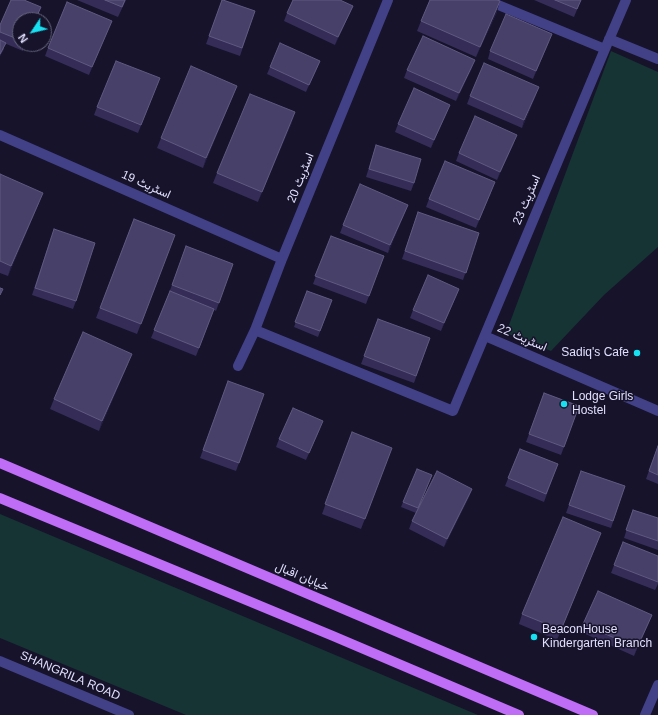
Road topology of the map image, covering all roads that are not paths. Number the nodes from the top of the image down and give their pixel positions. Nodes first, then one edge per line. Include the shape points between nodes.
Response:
1 (388, 0) edge
2 (486, 0) edge
3 (626, 0) edge
4 (609, 39) junction
5 (605, 49) junction
6 (658, 59) edge
7 (0, 135) edge
8 (282, 259) junction
9 (255, 330) junction
10 (485, 336) junction
11 (238, 366) dead end
12 (658, 411) edge
13 (0, 463) edge
14 (0, 498) edge
15 (0, 661) edge
16 (658, 685) edge
17 (130, 715) edge
18 (519, 715) edge
19 (594, 715) edge
20 (645, 715) edge

1 - 8 street, اسٹریٹ 20
2 - 5 street
3 - 4 street, اسٹریٹ 23
4 - 5 street, اسٹریٹ 23
4 - 6 street
5 - 10 street, اسٹریٹ 23
7 - 8 street, اسٹریٹ 19
8 - 9 street, اسٹریٹ 20
9 - 10 street, اسٹریٹ 23 via 454,411
9 - 11 street, اسٹریٹ 20
10 - 12 street, اسٹریٹ 22
13 - 19 main road, خیابان اقبال
14 - 18 main road
15 - 17 street, SHANGRILA ROAD
16 - 20 street

